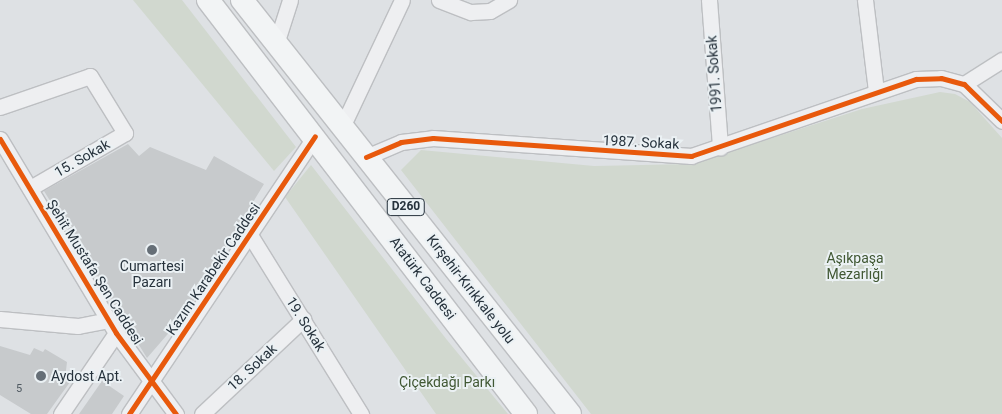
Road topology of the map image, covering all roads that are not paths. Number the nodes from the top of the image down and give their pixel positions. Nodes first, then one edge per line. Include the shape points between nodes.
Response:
1 (208, 0) edge
2 (242, 0) edge
3 (290, 0) edge
4 (402, 0) edge
5 (439, 0) edge
6 (509, 0) edge
7 (709, 0) edge
8 (865, 0) edge
9 (276, 44) junction
10 (1002, 60) edge
11 (964, 84) junction
12 (876, 90) junction
13 (0, 106) edge
14 (1002, 121) edge
15 (342, 127) junction
16 (315, 136) junction
17 (0, 139) edge
18 (720, 148) junction
19 (366, 157) junction
20 (30, 188) junction
21 (250, 235) junction
22 (0, 319) edge
23 (302, 319) junction
24 (109, 320) junction
25 (116, 333) junction
26 (153, 380) junction
27 (61, 414) edge
28 (129, 414) edge
29 (176, 414) edge
30 (202, 414) edge
31 (361, 414) edge
32 (526, 414) edge
33 (570, 414) edge

1 - 16 highway, Atatürk Caddesi / D260
2 - 9 highway, Kırşehir-Kırıkkale yolu / D260
3 - 9 street
4 - 15 street
5 - 6 street via 471,12 490,11
7 - 18 street, 1991. Sokak
8 - 12 street
9 - 15 highway, Kırşehir-Kırıkkale yolu / D260
10 - 11 street
11 - 12 street, 1987. Sokak via 941,78 916,79
11 - 14 street
12 - 18 street, 1987. Sokak
13 - 20 street, 15. Sokak via 90,76 125,133
15 - 19 highway, Kırşehir-Kırıkkale yolu / D260
16 - 21 street, Kazım Karabekir Caddesi
16 - 32 highway, Atatürk Caddesi / D260
17 - 20 street, Şehit Mustafa Şen Caddesi
18 - 19 street, 1987. Sokak via 691,156 667,156 433,138 401,142
19 - 33 highway, Kırşehir-Kırıkkale yolu / D260
20 - 24 street, Şehit Mustafa Şen Caddesi
21 - 23 street, 19. Sokak
21 - 26 street, Kazım Karabekir Caddesi
22 - 24 street via 78,326
23 - 30 street, 18. Sokak
23 - 31 street, 19. Sokak
24 - 25 street, Şehit Mustafa Şen Caddesi
25 - 26 street, Şehit Mustafa Şen Caddesi
25 - 27 street
26 - 28 street, Kazım Karabekir Caddesi
26 - 29 street, Şehit Mustafa Şen Caddesi

